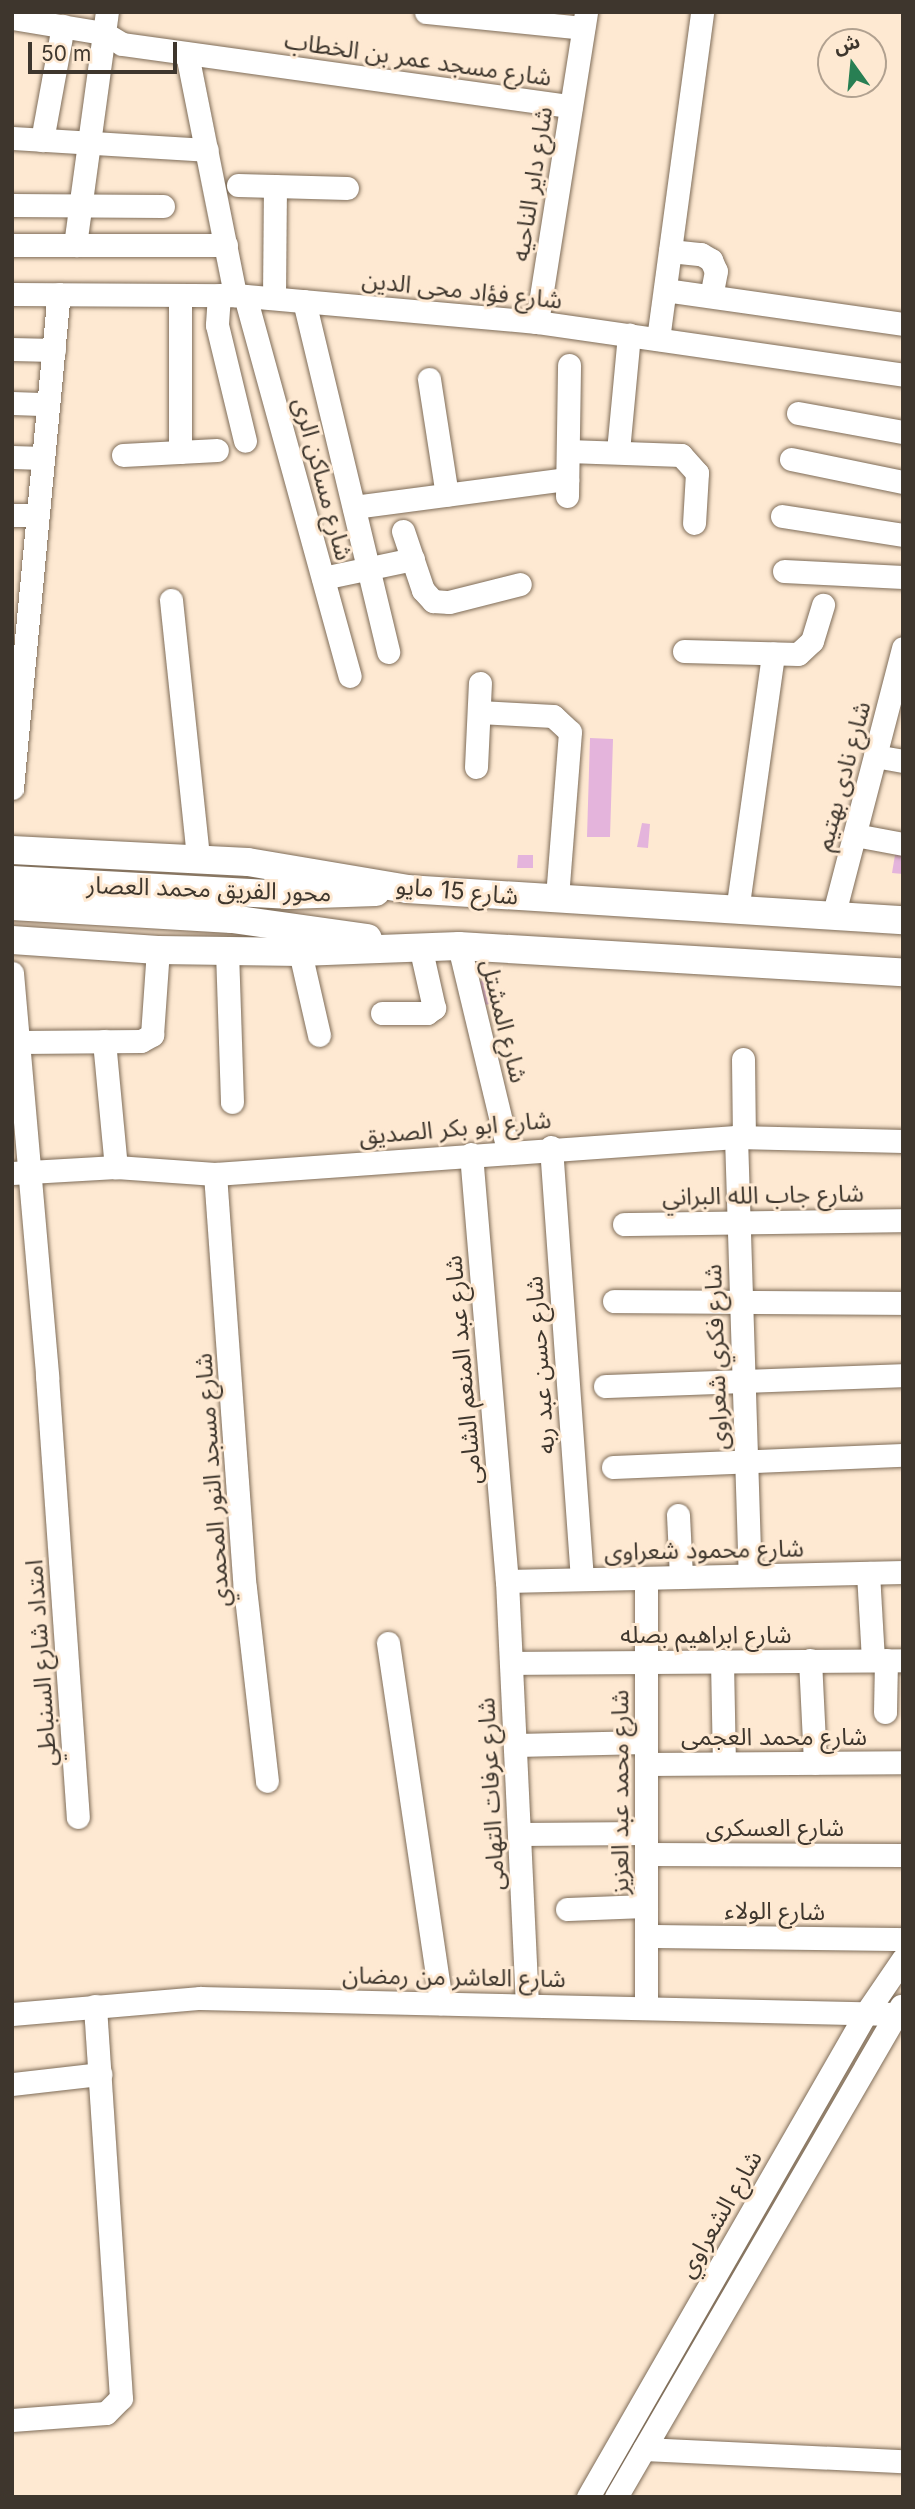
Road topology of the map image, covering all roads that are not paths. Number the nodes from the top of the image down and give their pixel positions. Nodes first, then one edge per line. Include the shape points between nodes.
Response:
1 (426, 12) edge
2 (702, 12) edge
3 (12, 18) edge
4 (585, 20) edge
5 (106, 23) edge
6 (62, 26) junction
7 (187, 54) junction
8 (571, 106) junction
9 (12, 138) edge
10 (42, 140) junction
11 (89, 142) junction
12 (207, 150) junction
13 (238, 185) dead end
14 (275, 186) junction
15 (347, 188) dead end
16 (12, 205) edge
17 (80, 205) junction
18 (163, 206) dead end
19 (12, 245) edge
20 (75, 245) junction
21 (226, 245) junction
22 (670, 251) junction
23 (665, 290) junction
24 (12, 294) edge
25 (59, 294) junction
26 (180, 295) junction
27 (233, 295) junction
28 (712, 296) junction
29 (274, 298) junction
30 (304, 301) junction
31 (537, 322) junction
32 (903, 324) edge
33 (629, 335) junction
34 (658, 339) junction
35 (12, 349) edge
36 (54, 350) junction
37 (569, 365) dead end
38 (903, 374) edge
39 (429, 379) dead end
40 (12, 403) edge
41 (48, 404) junction
42 (798, 413) dead end
43 (903, 432) edge
44 (245, 440) dead end
45 (217, 450) dead end
46 (568, 451) junction
47 (618, 451) junction
48 (180, 452) junction
49 (123, 455) dead end
50 (12, 457) edge
51 (43, 458) junction
52 (792, 460) dead end
53 (903, 482) edge
54 (447, 495) junction
55 (354, 508) junction
56 (12, 515) edge
57 (38, 515) junction
58 (782, 516) dead end
59 (694, 523) dead end
60 (403, 531) dead end
61 (903, 535) edge
62 (413, 559) junction
63 (368, 568) junction
64 (784, 571) dead end
65 (903, 577) edge
66 (323, 578) junction
67 (520, 584) dead end
68 (171, 600) dead end
69 (823, 605) dead end
70 (20, 619) edge
71 (903, 648) edge
72 (684, 651) dead end
73 (388, 652) dead end
74 (772, 654) junction
75 (350, 676) dead end
76 (480, 683) dead end
77 (898, 690) edge
78 (479, 712) junction
79 (15, 719) edge
80 (875, 756) junction
81 (903, 761) edge
82 (475, 767) dead end
83 (12, 788) edge
84 (855, 835) junction
85 (903, 844) edge
86 (12, 850) edge
87 (198, 859) junction
88 (12, 880) edge
89 (407, 889) junction
90 (557, 899) junction
91 (12, 906) edge
92 (737, 911) junction
93 (832, 917) junction
94 (903, 920) edge
95 (12, 940) edge
96 (411, 946) junction
97 (458, 946) junction
98 (158, 950) junction
99 (227, 951) junction
100 (300, 952) junction
101 (903, 972) edge
102 (12, 973) edge
103 (382, 1013) dead end
104 (319, 1035) dead end
105 (104, 1041) junction
106 (20, 1042) junction
107 (743, 1059) dead end
108 (232, 1102) dead end
109 (740, 1137) junction
110 (903, 1141) edge
111 (551, 1147) junction
112 (508, 1150) junction
113 (471, 1154) junction
114 (116, 1167) junction
115 (22, 1172) edge
116 (215, 1174) junction
117 (903, 1220) edge
118 (738, 1221) junction
119 (624, 1224) dead end
120 (741, 1300) junction
121 (614, 1301) dead end
122 (903, 1303) edge
123 (903, 1375) edge
124 (744, 1381) junction
125 (605, 1386) dead end
126 (903, 1455) edge
127 (746, 1462) junction
128 (613, 1467) dead end
129 (678, 1515) dead end
130 (903, 1572) edge
131 (868, 1573) junction
132 (750, 1576) junction
133 (681, 1577) junction
134 (646, 1578) junction
135 (582, 1579) junction
136 (507, 1581) junction
137 (388, 1643) dead end
138 (810, 1660) junction
139 (887, 1660) edge
140 (722, 1661) junction
141 (646, 1662) junction
142 (510, 1663) junction
143 (885, 1712) dead end
144 (516, 1745) junction
145 (646, 1753) junction
146 (815, 1762) junction
147 (903, 1762) edge
148 (724, 1763) junction
149 (267, 1781) dead end
150 (78, 1817) dead end
151 (519, 1834) junction
152 (646, 1843) junction
153 (903, 1855) edge
154 (646, 1906) junction
155 (567, 1909) dead end
156 (646, 1936) junction
157 (903, 1939) edge
158 (903, 1959) edge
159 (441, 2003) junction
160 (527, 2004) junction
161 (95, 2006) junction
162 (646, 2007) junction
163 (899, 2009) edge
164 (866, 2013) junction
165 (12, 2014) edge
166 (100, 2074) junction
167 (12, 2084) edge
168 (12, 2420) edge
169 (644, 2449) junction
170 (903, 2461) edge
171 (588, 2497) edge
172 (616, 2497) edge

1 - 4 street
2 - 22 street
3 - 6 street, شارع مسجد عمر بن الخطاب
4 - 8 street, شارع داير الناحيه
5 - 6 street, شارع مسجد عمر بن الخطاب
5 - 7 street, شارع مسجد عمر بن الخطاب via 122,44
5 - 11 street
6 - 10 street
7 - 8 street, شارع مسجد عمر بن الخطاب
7 - 12 street
8 - 31 street, شارع داير الناحيه
9 - 10 street
10 - 11 street
11 - 12 street
11 - 17 street
12 - 21 street
13 - 14 street
14 - 15 street
14 - 29 street
16 - 17 street
17 - 18 street
17 - 20 street
19 - 20 street
20 - 21 street
21 - 27 street
22 - 23 street
22 - 28 street via 701,254 711,260 716,271
23 - 28 street
23 - 34 street
24 - 25 street, شارع فؤاد محى الدين
25 - 26 street, شارع فؤاد محى الدين
25 - 36 street
26 - 27 street, شارع فؤاد محى الدين
26 - 48 street
27 - 29 street, شارع فؤاد محى الدين
27 - 44 street via 217,325
27 - 66 street, شارع مساكن الرى
28 - 32 street
29 - 30 street, شارع فؤاد محى الدين
30 - 31 street, شارع فؤاد محى الدين
30 - 55 street
31 - 33 street, شارع فؤاد محى الدين
33 - 34 street, شارع فؤاد محى الدين
33 - 47 street
34 - 38 street, شارع فؤاد محى الدين
35 - 36 street
36 - 41 street
37 - 46 street
39 - 54 street
40 - 41 street
41 - 51 street
42 - 43 street
45 - 48 street
46 - 47 street
46 - 54 street via 567,488
47 - 59 street via 673,452 688,459 697,473
48 - 49 street
50 - 51 street
51 - 57 street
52 - 53 street
54 - 55 street
55 - 63 street
56 - 57 street
57 - 70 street
58 - 61 street
60 - 62 street
62 - 63 street
62 - 67 street via 423,590 438,603
63 - 66 street
63 - 73 street
64 - 65 street
66 - 75 street, شارع مساكن الرى
68 - 87 street
69 - 74 street via 809,647 798,654
70 - 79 street
71 - 77 street, شارع نادى بهتيم
72 - 74 street
74 - 92 street
76 - 78 street
77 - 80 street, شارع نادى بهتيم
78 - 82 street
78 - 90 street via 552,716 570,732
79 - 83 street
80 - 81 street
80 - 84 street, شارع نادى بهتيم
84 - 85 street
84 - 93 street, شارع نادى بهتيم
86 - 87 main road, شارع 15 مايو
87 - 89 main road, شارع 15 مايو via 281,865
88 - 89 main road, محور الفريق محمد العصار via 288,895
89 - 90 main road, شارع 15 مايو
90 - 92 main road, شارع 15 مايو
91 - 96 main road, محور الفريق محمد العصار via 232,919 317,928
92 - 93 main road, شارع 15 مايو
93 - 94 main road, شارع 15 مايو
95 - 98 main road
96 - 97 main road
96 - 100 main road
96 - 103 street via 434,1008 427,1013
97 - 101 main road
97 - 112 street, شارع المشتل
98 - 99 main road
98 - 105 street via 152,1035 141,1041
99 - 100 main road
99 - 108 street
100 - 104 street
102 - 106 street, امتداد شارع السنباطي
105 - 106 street
105 - 114 street
106 - 115 street, امتداد شارع السنباطي
107 - 109 street, شارع فكري شعراوى
109 - 110 street, شارع ابو بكر الصديق
109 - 111 street, شارع ابو بكر الصديق
109 - 118 street, شارع فكري شعراوى
111 - 112 street, شارع ابو بكر الصديق
111 - 135 street, شارع حسن عبد ربه
112 - 113 street, شارع ابو بكر الصديق
113 - 116 street, شارع ابو بكر الصديق
113 - 136 street, شارع عبد المنعم الشامى
114 - 115 street, شارع ابو بكر الصديق
114 - 116 street, شارع ابو بكر الصديق
115 - 150 street, امتداد شارع السنباطي
116 - 149 street, شارع مسجد النور المحمدي via 246,1587
117 - 118 street, شارع جاب الله البراني
118 - 119 street, شارع جاب الله البراني
118 - 120 street, شارع فكري شعراوى
120 - 121 street
120 - 122 street
120 - 124 street, شارع فكري شعراوى
123 - 124 street
124 - 125 street
124 - 127 street, شارع فكري شعراوى
126 - 127 street
127 - 128 street
127 - 132 street, شارع فكري شعراوى
129 - 133 street
130 - 131 street, شارع محمود شعراوى
131 - 132 street, شارع محمود شعراوى
131 - 139 street
132 - 133 street, شارع محمود شعراوى
133 - 134 street, شارع محمود شعراوى
134 - 135 street, شارع محمود شعراوى
134 - 141 street, شارع محمد عبد العزيز
135 - 136 street, شارع محمود شعراوى
136 - 142 street, شارع عرفات التهامى
137 - 159 street
138 - 139 street, شارع ابراهيم بصله
138 - 140 street, شارع ابراهيم بصله
138 - 146 street
139 - 143 street
140 - 141 street, شارع ابراهيم بصله
140 - 148 street
141 - 142 street, شارع ابراهيم بصله
141 - 145 street, شارع محمد عبد العزيز
142 - 144 street, شارع عرفات التهامى
144 - 145 street, شارع محمد العجمى
144 - 151 street, شارع عرفات التهامى
145 - 148 street, شارع محمد العجمى
145 - 152 street, شارع محمد عبد العزيز
146 - 147 street, شارع محمد العجمى
146 - 148 street, شارع محمد العجمى
151 - 152 street, شارع العسكرى
151 - 160 street, شارع عرفات التهامى
152 - 153 street, شارع العسكرى
152 - 154 street, شارع محمد عبد العزيز
154 - 155 street
154 - 156 street, شارع محمد عبد العزيز
156 - 157 street, شارع الولاء
156 - 162 street, شارع محمد عبد العزيز
158 - 164 street, شارع الشعراوي
159 - 160 street, شارع العاشر من رمضان
159 - 161 street, شارع العاشر من رمضان via 200,1998
160 - 162 street, شارع العاشر من رمضان
161 - 165 street, شارع العاشر من رمضان
161 - 166 street
162 - 164 street, شارع العاشر من رمضان
163 - 164 street, شارع العاشر من رمضان
163 - 169 street
164 - 171 street, شارع الشعراوي
166 - 167 street
166 - 168 street via 121,2398 106,2413
169 - 170 street
169 - 172 street

